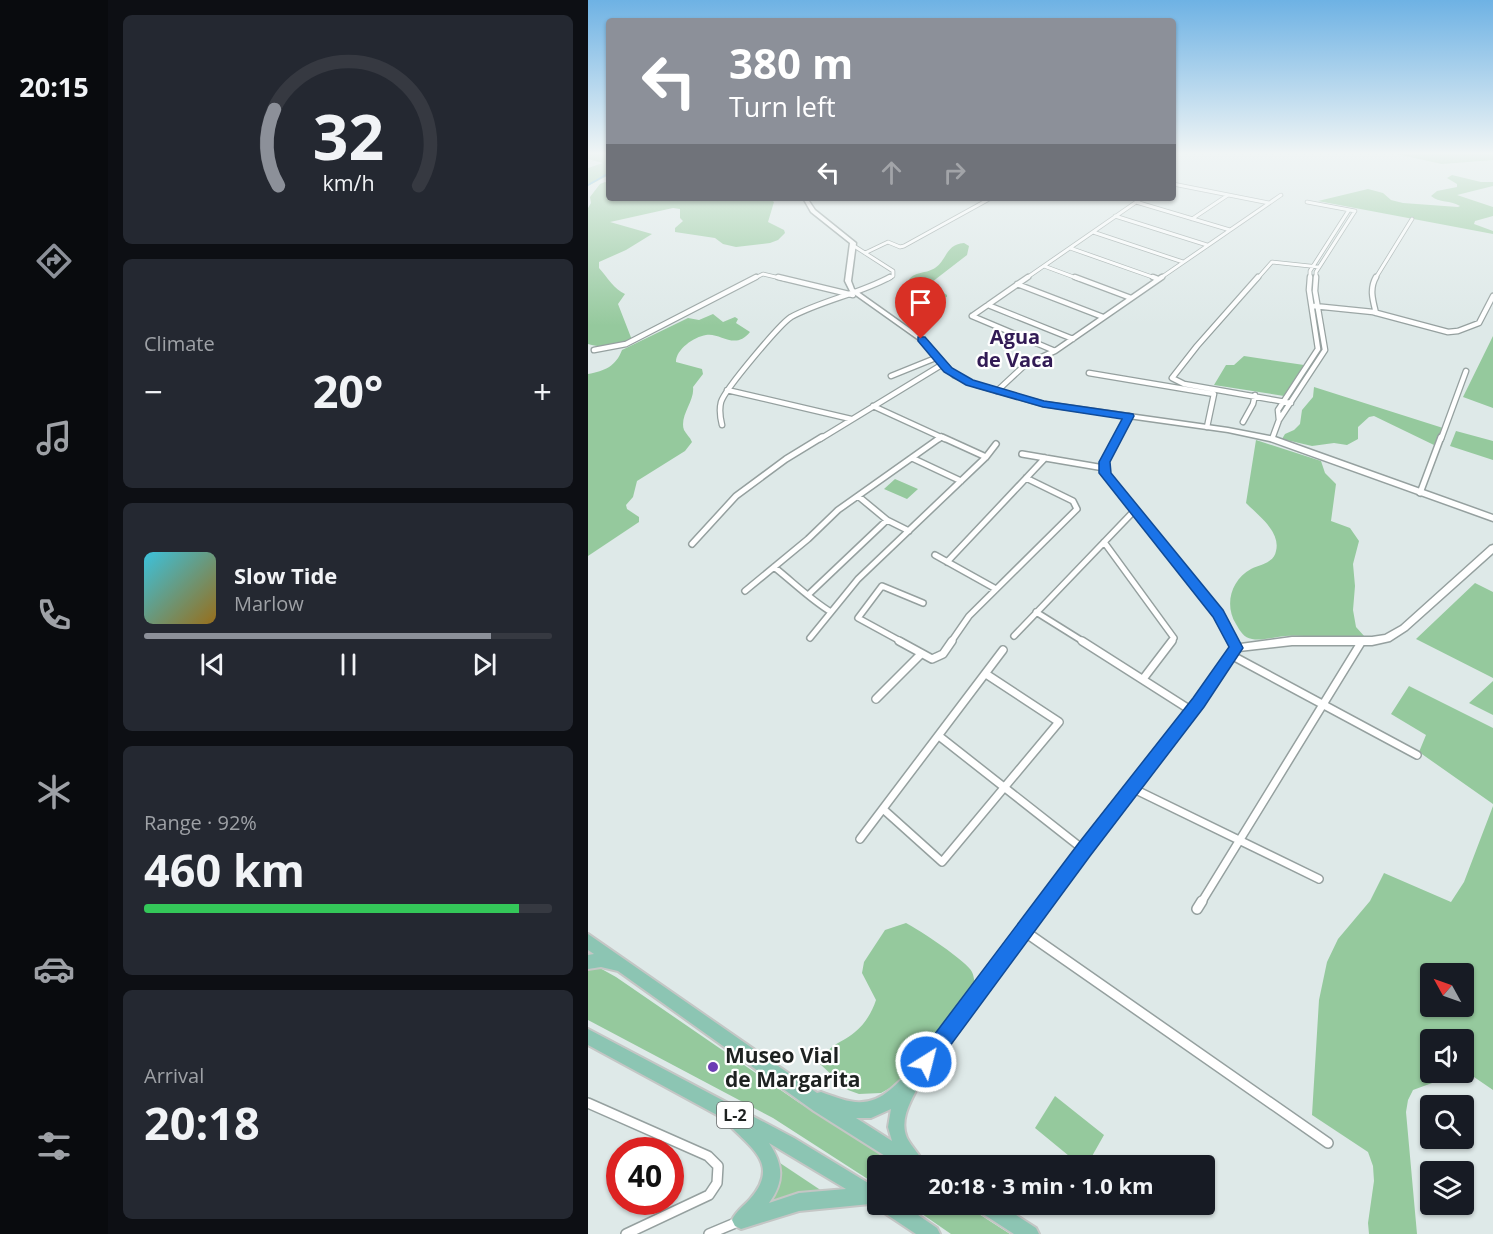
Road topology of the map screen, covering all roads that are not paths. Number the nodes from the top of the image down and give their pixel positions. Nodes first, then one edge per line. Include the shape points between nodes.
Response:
1 (814, 211) edge
2 (968, 211) edge
3 (1123, 211) edge
4 (1164, 211) edge
5 (1205, 211) edge
6 (1258, 211) edge
7 (1352, 211) joint
8 (1115, 216) junction
9 (1192, 219) junction
10 (1412, 219) dead end
11 (1230, 230) junction
12 (1093, 232) junction
13 (1207, 245) junction
14 (854, 246) junction
15 (1070, 248) junction
16 (865, 253) junction
17 (1183, 262) junction
18 (1044, 266) junction
19 (1313, 266) junction
20 (1319, 267) junction
21 (1158, 279) junction
22 (1017, 284) junction
23 (856, 295) junction
24 (1493, 296) edge
25 (1131, 298) junction
26 (988, 304) junction
27 (1312, 305) junction
28 (1318, 306) junction
29 (1376, 313) junction
30 (1103, 317) junction
31 (1072, 339) junction
32 (594, 350) dead end
33 (1055, 351) junction
34 (938, 357) junction
35 (944, 364) junction
36 (1466, 371) dead end
37 (1089, 373) dead end
38 (891, 376) dead end
39 (727, 390) junction
40 (997, 391) junction
41 (1255, 395) junction
42 (1284, 401) junction
43 (1291, 403) junction
44 (873, 406) junction
45 (1129, 416) junction
46 (851, 419) junction
47 (1279, 420) junction
48 (1243, 422) dead end
49 (722, 425) dead end
50 (1207, 427) junction
51 (941, 437) junction
52 (1272, 440) junction
53 (996, 444) dead end
54 (1022, 454) dead end
55 (986, 457) junction
56 (912, 458) junction
57 (1045, 458) junction
58 (1104, 468) junction
59 (1026, 478) junction
60 (961, 481) junction
61 (1420, 493) junction
62 (858, 496) junction
63 (1134, 511) junction
64 (1493, 518) edge
65 (887, 520) junction
66 (909, 531) junction
67 (1104, 542) junction
68 (692, 544) dead end
69 (1493, 548) edge
70 (935, 555) dead end
71 (947, 562) junction
72 (774, 567) junction
73 (996, 589) junction
74 (745, 591) dead end
75 (809, 594) junction
76 (923, 603) dead end
77 (831, 612) junction
78 (1036, 612) junction
79 (1014, 636) dead end
80 (810, 638) dead end
81 (1362, 641) junction
82 (1003, 650) dead end
83 (1234, 652) junction
84 (921, 654) junction
85 (986, 674) junction
86 (1143, 679) junction
87 (876, 699) dead end
88 (1324, 705) junction
89 (1192, 711) junction
90 (939, 736) junction
91 (1417, 754) dead end
92 (1004, 788) junction
93 (1132, 788) junction
94 (883, 809) junction
95 (860, 839) dead end
96 (1240, 840) junction
97 (1084, 850) junction
98 (1319, 879) dead end
99 (1197, 909) dead end
100 (1024, 930) junction
101 (588, 941) edge
102 (588, 962) edge
103 (625, 967) junction
104 (588, 1037) edge
105 (913, 1080) junction
106 (804, 1093) junction
107 (588, 1102) edge
108 (727, 1111) junction
109 (1328, 1143) dead end
110 (900, 1155) edge
111 (909, 1155) edge
112 (867, 1193) edge
113 (867, 1200) edge
114 (901, 1215) edge
115 (1000, 1215) edge
116 (741, 1221) junction
117 (626, 1234) edge
118 (709, 1234) edge
119 (931, 1234) edge
120 (1030, 1234) edge

1 - 14 street
2 - 16 street via 904,246 888,242
3 - 8 street
4 - 9 street
5 - 9 street
6 - 11 street
7 - 19 street
7 - 20 street
8 - 12 street
8 - 13 street
9 - 11 street
10 - 29 street via 1373,283
11 - 13 street
12 - 15 street
12 - 17 street
13 - 17 street
14 - 16 street
14 - 23 street via 848,280
15 - 18 street
15 - 21 street
16 - 23 street via 894,274
17 - 21 street
18 - 22 street
18 - 25 street
19 - 20 street
19 - 27 street via 1309,279
19 - 41 street via 1272,262 1173,378 1184,384
20 - 28 street via 1315,280
21 - 25 street
22 - 26 street
22 - 30 street
23 - 32 street via 763,274 626,344
23 - 34 street via 921,339
23 - 39 street via 802,312 780,324
24 - 29 street via 1479,323 1458,331 1439,331
25 - 30 street
26 - 31 street
26 - 33 street via 972,316
27 - 28 street
27 - 42 street via 1318,349
28 - 29 street
28 - 43 street via 1325,350
30 - 31 street
31 - 33 street
33 - 40 street via 1022,366
34 - 35 street
34 - 38 street
35 - 40 street via 960,379
35 - 44 street
36 - 61 street
37 - 50 street via 1214,394
39 - 46 street
39 - 49 street via 718,416
40 - 45 street via 1043,404
41 - 42 street
41 - 48 street
42 - 43 street
42 - 47 street via 1277,413
43 - 47 street
44 - 46 street
44 - 51 street
45 - 50 street
45 - 58 street
46 - 68 street via 736,496
47 - 52 street
50 - 52 street
51 - 55 street
51 - 56 street
52 - 61 street
53 - 55 street
54 - 57 street
55 - 60 street
56 - 60 street
56 - 62 street
57 - 58 street
57 - 59 street
58 - 63 street
59 - 71 street
59 - 73 street via 1069,498 1078,507
60 - 66 street
61 - 64 street
62 - 65 street
62 - 72 street
63 - 67 street
63 - 83 street via 1218,614
65 - 66 street
65 - 75 street
66 - 77 street via 858,579
67 - 78 street
67 - 86 street via 1174,638
69 - 81 street via 1404,628 1387,638
70 - 71 street
71 - 73 street
72 - 74 street
72 - 75 street
73 - 84 street via 969,616 943,654 932,659
75 - 77 street via 814,602
76 - 84 street via 882,585 858,618
77 - 80 street
78 - 79 street
78 - 86 street
81 - 83 street via 1292,641
81 - 88 street
82 - 85 street
83 - 88 street
83 - 89 street
84 - 87 street
85 - 90 street
85 - 92 street via 1059,722
86 - 89 street
88 - 91 street
88 - 96 street
89 - 93 street
90 - 92 street
90 - 94 street
92 - 94 street via 942,862
92 - 97 street
93 - 96 street
93 - 97 street
94 - 95 street
96 - 98 street
96 - 99 street
97 - 100 street
100 - 105 street
100 - 109 street
101 - 103 main road
102 - 103 main road via 601,960
103 - 106 main road
104 - 108 main road, L-2
105 - 106 main road via 892,1101 870,1112 840,1108
105 - 111 main road via 895,1118 896,1133
106 - 110 main road
107 - 117 street via 708,1156 718,1166 717,1183 709,1194
108 - 112 main road, L-2 via 788,1143
108 - 116 main road via 766,1149 772,1165 768,1191
113 - 116 main road via 800,1202
114 - 119 main road, L-2
115 - 120 main road
116 - 118 street

